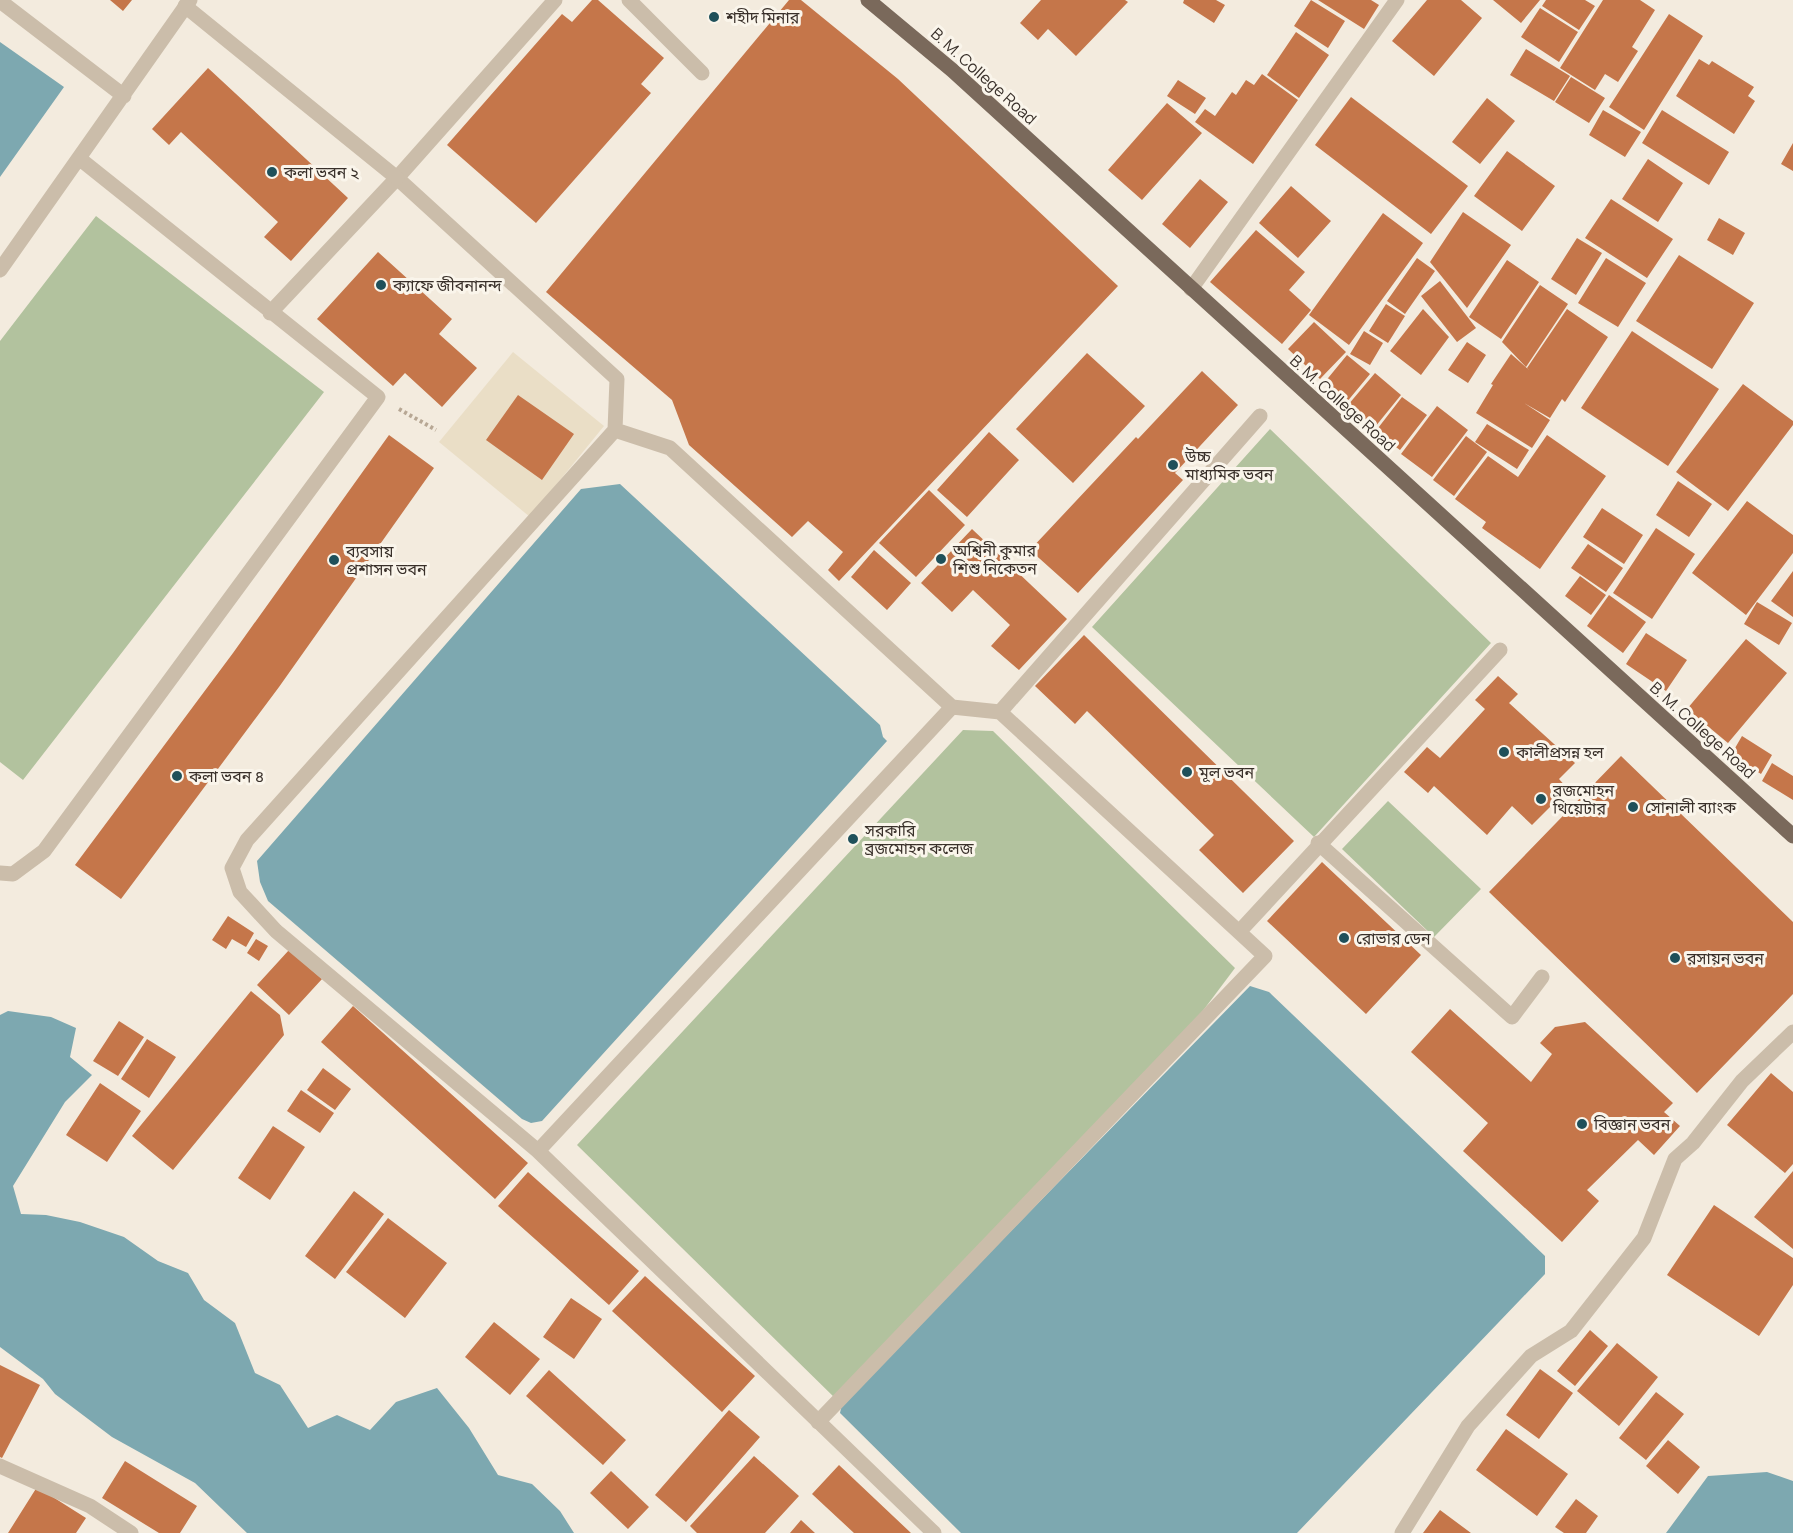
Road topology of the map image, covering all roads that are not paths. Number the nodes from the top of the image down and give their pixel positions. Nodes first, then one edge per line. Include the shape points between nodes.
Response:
1 (555, 0) edge
2 (629, 0) edge
3 (868, 0) edge
4 (1396, 0) edge
5 (0, 1) edge
6 (188, 3) edge
7 (702, 73) dead end
8 (124, 96) junction
9 (80, 159) junction
10 (397, 178) junction
11 (0, 270) edge
12 (1191, 290) junction
13 (270, 313) junction
14 (1260, 416) dead end
15 (615, 430) junction
16 (1500, 650) dead end
17 (952, 707) junction
18 (1000, 712) junction
19 (1793, 836) edge
20 (1318, 843) junction
21 (0, 873) edge
22 (1239, 932) junction
23 (1542, 977) dead end
24 (1793, 1032) edge
25 (538, 1151) junction
26 (818, 1422) junction
27 (0, 1466) edge
28 (131, 1533) edge
29 (934, 1533) edge
30 (1402, 1533) edge

1 - 10 street
2 - 7 street
3 - 12 main road, B. M. College Road via 952,70
4 - 12 street
5 - 8 street
6 - 8 street
6 - 10 street
8 - 9 street
9 - 11 street
9 - 13 street
10 - 13 street
10 - 15 street via 616,379
12 - 19 main road, B. M. College Road
13 - 21 street via 378,397 44,851 13,874
14 - 18 street
15 - 17 street via 670,448
15 - 25 street via 247,840 232,868 240,892 276,931
16 - 20 street
17 - 18 street
17 - 25 street
18 - 22 street
20 - 22 street
20 - 23 street via 1512,1017
22 - 26 street via 1264,956
24 - 30 street via 1742,1081 1693,1143 1675,1159 1644,1238 1571,1331 1532,1356 1468,1426
25 - 26 street
26 - 29 street
27 - 28 street via 90,1506

